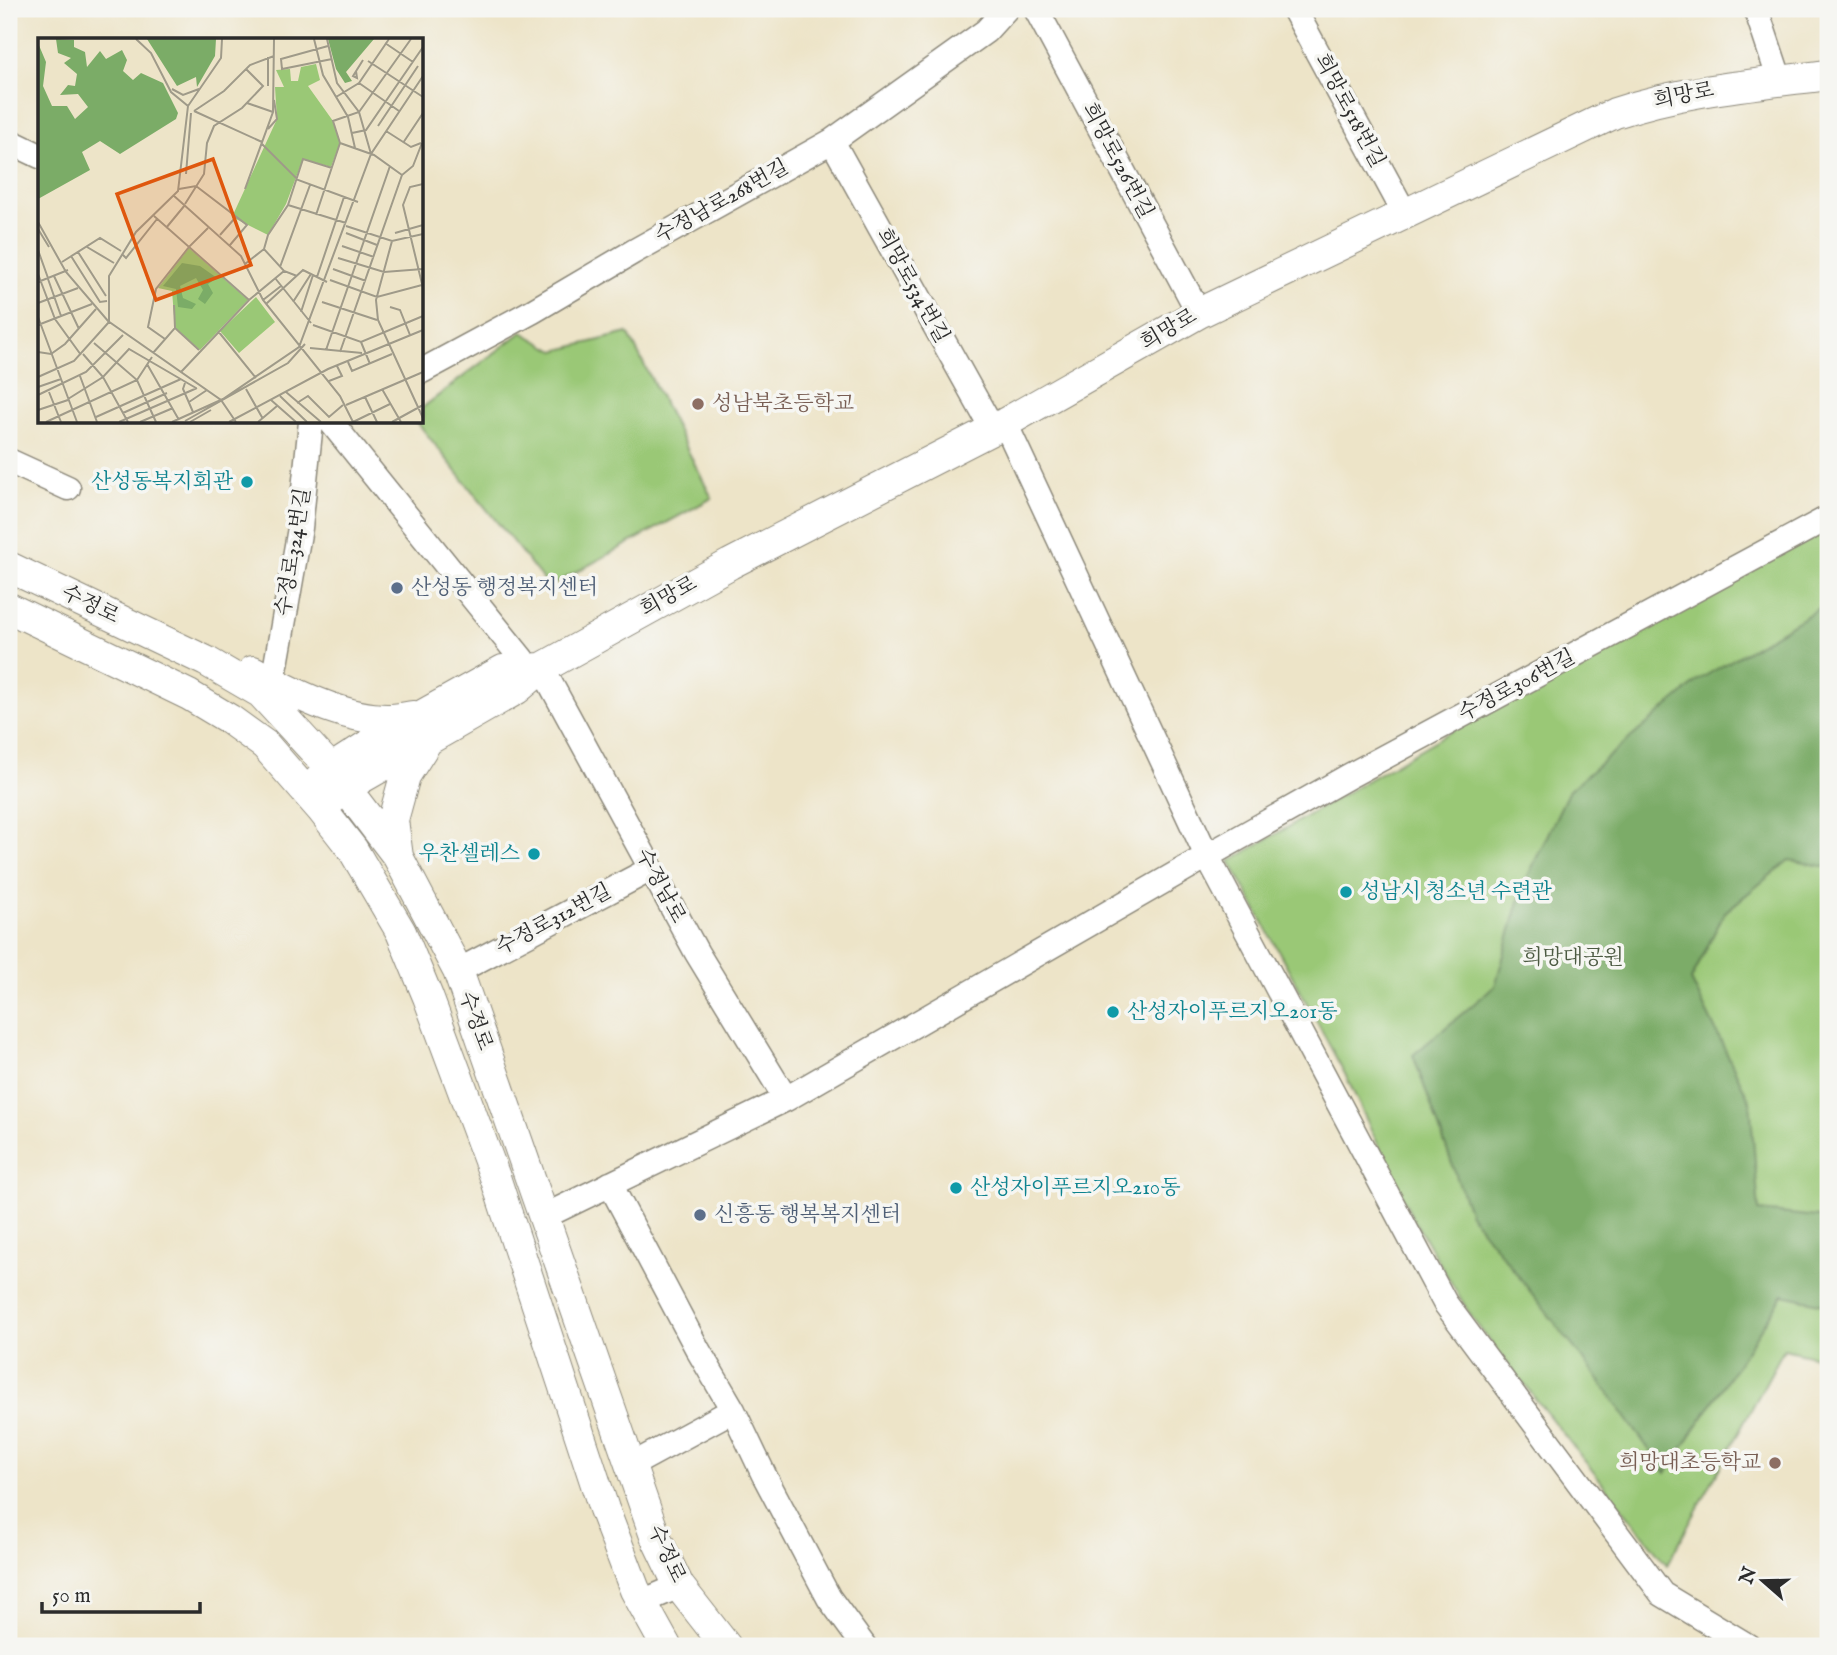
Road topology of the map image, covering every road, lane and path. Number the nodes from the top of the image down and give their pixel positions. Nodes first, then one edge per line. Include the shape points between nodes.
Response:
1 (1006, 9) edge
2 (1036, 9) edge
3 (1294, 9) edge
4 (1756, 9) edge
5 (1828, 75) edge
6 (1780, 81) junction
7 (9, 141) edge
8 (832, 141) junction
9 (38, 155) edge
10 (1404, 212) junction
11 (1199, 313) junction
12 (424, 370) edge
13 (311, 424) edge
14 (333, 424) edge
15 (999, 427) junction
16 (9, 461) edge
17 (68, 488) dead end
18 (1828, 518) edge
19 (9, 567) edge
20 (9, 608) edge
21 (185, 652) junction
22 (536, 669) junction
23 (273, 682) junction
24 (424, 728) junction
25 (338, 778) junction
26 (314, 800) junction
27 (1207, 856) junction
28 (398, 857) junction
29 (651, 869) junction
30 (458, 971) junction
31 (786, 1099) junction
32 (610, 1184) junction
33 (545, 1216) junction
34 (733, 1410) junction
35 (630, 1466) junction
36 (679, 1586) junction
37 (642, 1602) junction
38 (666, 1646) edge
39 (726, 1646) edge
40 (864, 1646) edge
41 (1748, 1646) edge

1 - 8 street, 수정남로268번길 via 986,31
2 - 11 street, 희망로526번길
3 - 10 street, 희망로518번길
4 - 6 street
5 - 6 main road, 희망로
6 - 10 main road, 희망로 via 1640,104
7 - 9 street
8 - 12 street, 수정남로268번길
8 - 15 street, 희망로534번길
10 - 11 main road, 희망로
11 - 15 main road, 희망로
13 - 23 street, 수정로324번길 via 300,528
14 - 22 street, 수정남로
15 - 22 main road, 희망로
15 - 27 street, 희망로534번길
16 - 17 street
18 - 27 street, 수정로306번길
19 - 21 main road, 수정로
20 - 26 main road, 수정로 via 219,713 265,746
21 - 23 main road via 235,660
21 - 25 main road, 수정로 via 261,693
22 - 24 main road, 희망로 via 517,689
22 - 29 street, 수정남로
23 - 24 main road via 343,712
24 - 25 main road, 희망로
24 - 28 main road via 393,820
25 - 26 main road, 희망로
25 - 28 main road, 수정로
26 - 37 main road, 수정로 via 353,850 401,932 428,997 495,1177 604,1509
27 - 31 street, 수정로306번길
27 - 41 street, 희망로534번길 via 1445,1303 1662,1594
28 - 30 main road, 수정로
29 - 30 street, 수정로312번길
29 - 31 street, 수정남로
30 - 33 main road, 수정로
31 - 32 street, 수정로306번길
32 - 33 street, 수정로306번길
32 - 34 street
33 - 35 main road, 수정로
34 - 35 street
34 - 40 street via 829,1598
35 - 36 main road, 수정로
36 - 37 street
36 - 39 main road, 수정로
37 - 38 main road, 수정로

